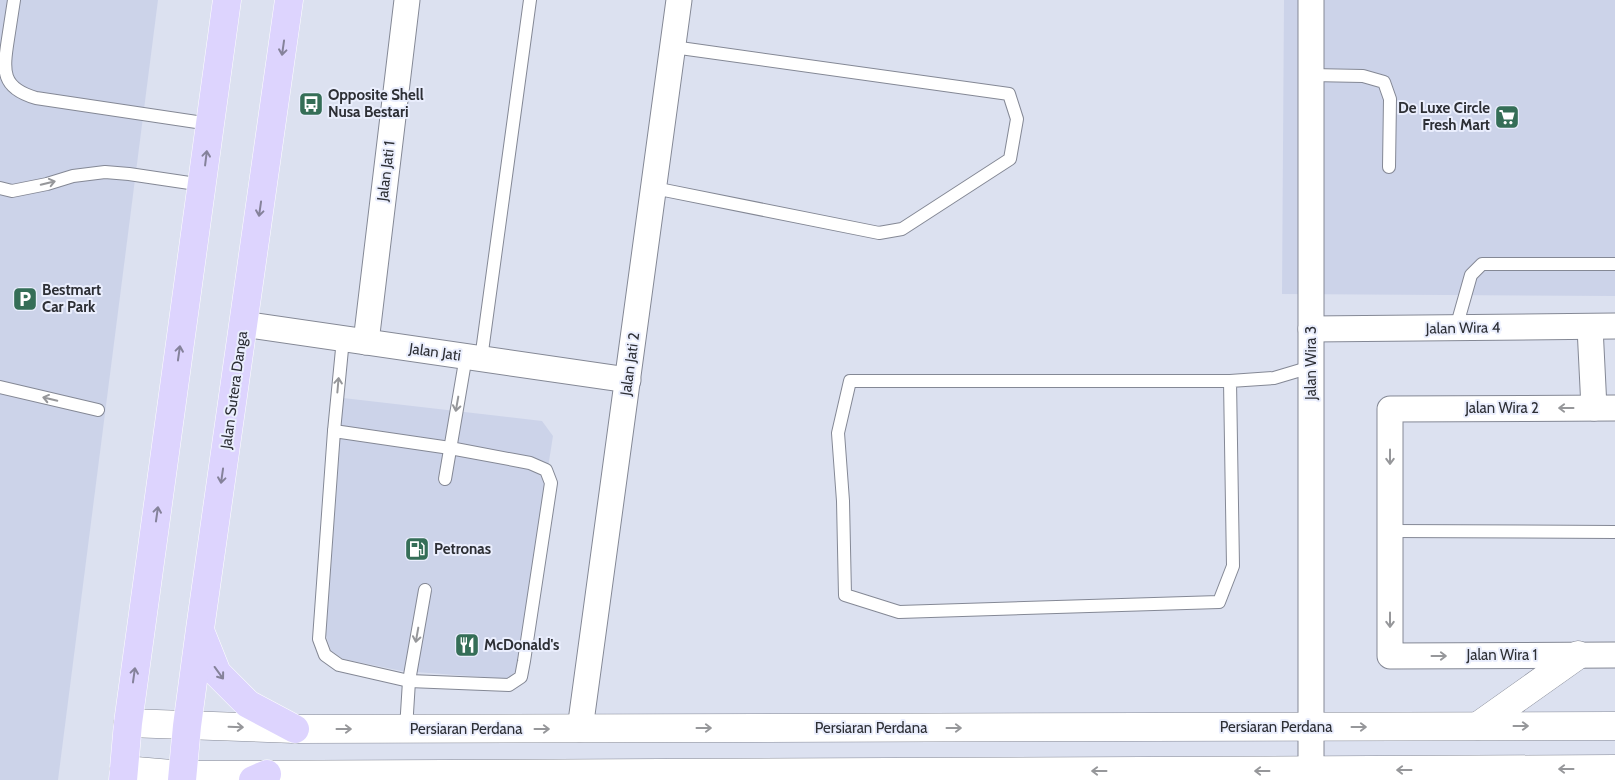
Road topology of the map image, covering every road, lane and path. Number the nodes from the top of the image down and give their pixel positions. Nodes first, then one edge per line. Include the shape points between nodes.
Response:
1 (14, 0) edge
2 (227, 0) edge
3 (290, 0) edge
4 (407, 0) edge
5 (530, 0) edge
6 (679, 0) edge
7 (1311, 0) edge
8 (673, 47) junction
9 (1311, 75) junction
10 (210, 124) junction
11 (1389, 167) dead end
12 (202, 185) junction
13 (0, 188) edge
14 (654, 188) junction
15 (1615, 264) edge
16 (243, 324) junction
17 (1590, 326) junction
18 (1615, 326) edge
19 (1456, 328) junction
20 (1311, 329) junction
21 (354, 340) junction
22 (474, 357) junction
23 (1311, 367) junction
24 (628, 380) junction
25 (1230, 381) junction
26 (0, 387) edge
27 (1605, 408) edge
28 (98, 410) dead end
29 (334, 430) junction
30 (450, 448) junction
31 (444, 479) dead end
32 (1390, 531) junction
33 (1615, 532) edge
34 (425, 590) dead end
35 (200, 629) junction
36 (1578, 655) junction
37 (1615, 655) edge
38 (409, 681) junction
39 (128, 723) junction
40 (187, 726) junction
41 (1478, 726) junction
42 (1615, 726) edge
43 (1310, 727) junction
44 (580, 728) junction
45 (296, 729) junction
46 (406, 729) junction
47 (1607, 773) edge
48 (123, 775) edge
49 (1311, 775) edge
50 (183, 777) edge
51 (260, 777) edge
52 (560, 777) edge

1 - 10 lane via 4,63 12,87 22,94
2 - 10 main road
3 -> 16 main road, Jalan Sutera Danga
4 - 21 street, Jalan Jati 1
5 - 22 lane
6 - 8 street, Jalan Jati 2
7 - 9 street, Jalan Wira 3
8 - 14 street, Jalan Jati 2
8 - 14 lane via 1009,94 1017,119 1010,158 902,229 879,233
9 - 11 lane via 1363,76 1384,82 1390,99
9 - 20 street, Jalan Wira 3
12 -> 10 main road
13 -> 12 lane via 12,190 105,172
39 -> 12 main road
14 - 24 street, Jalan Jati 2
15 - 19 lane via 1482,264 1471,274
16 - 21 street, Jalan Jati
16 -> 35 main road, Jalan Sutera Danga
17 - 18 street, Jalan Wira 4
17 - 19 street, Jalan Wira 4
17 - 27 street
19 - 20 street, Jalan Wira 4
20 - 23 street, Jalan Wira 3
21 - 22 street, Jalan Jati
29 -> 21 lane
22 - 24 street, Jalan Jati
22 -> 30 lane
23 - 25 lane via 1274,378
23 - 43 street, Jalan Wira 3
24 - 44 street, Jalan Jati 2
25 - 25 lane via 850,381 838,433 845,595 900,612 1219,602 1232,566
28 -> 26 lane
27 -> 32 street, Jalan Wira 2 via 1390,409
29 - 30 lane
29 - 38 lane via 319,639 325,655 339,665
30 - 31 lane
30 - 38 lane via 530,464 546,470 551,484 524,661 521,676 509,685
32 - 33 lane
32 -> 36 street, Jalan Wira 1 via 1390,656
34 -> 38 lane
35 - 40 main road, Jalan Sutera Danga
35 -> 45 main road via 216,673 248,704
36 - 37 street, Jalan Wira 1
36 - 41 main road
38 - 46 lane
39 - 40 main road, Persiaran Perdana
39 - 48 main road
40 -> 45 main road, Persiaran Perdana
40 - 50 main road, Jalan Sutera Danga
41 -> 42 main road, Persiaran Perdana
43 -> 41 main road, Persiaran Perdana
44 -> 43 main road, Persiaran Perdana
43 - 49 street, Jalan Wira 3
46 -> 44 main road, Persiaran Perdana
45 -> 46 main road, Persiaran Perdana
47 -> 49 main road
48 - 50 main road
49 -> 52 main road
50 - 51 main road
51 - 52 main road

